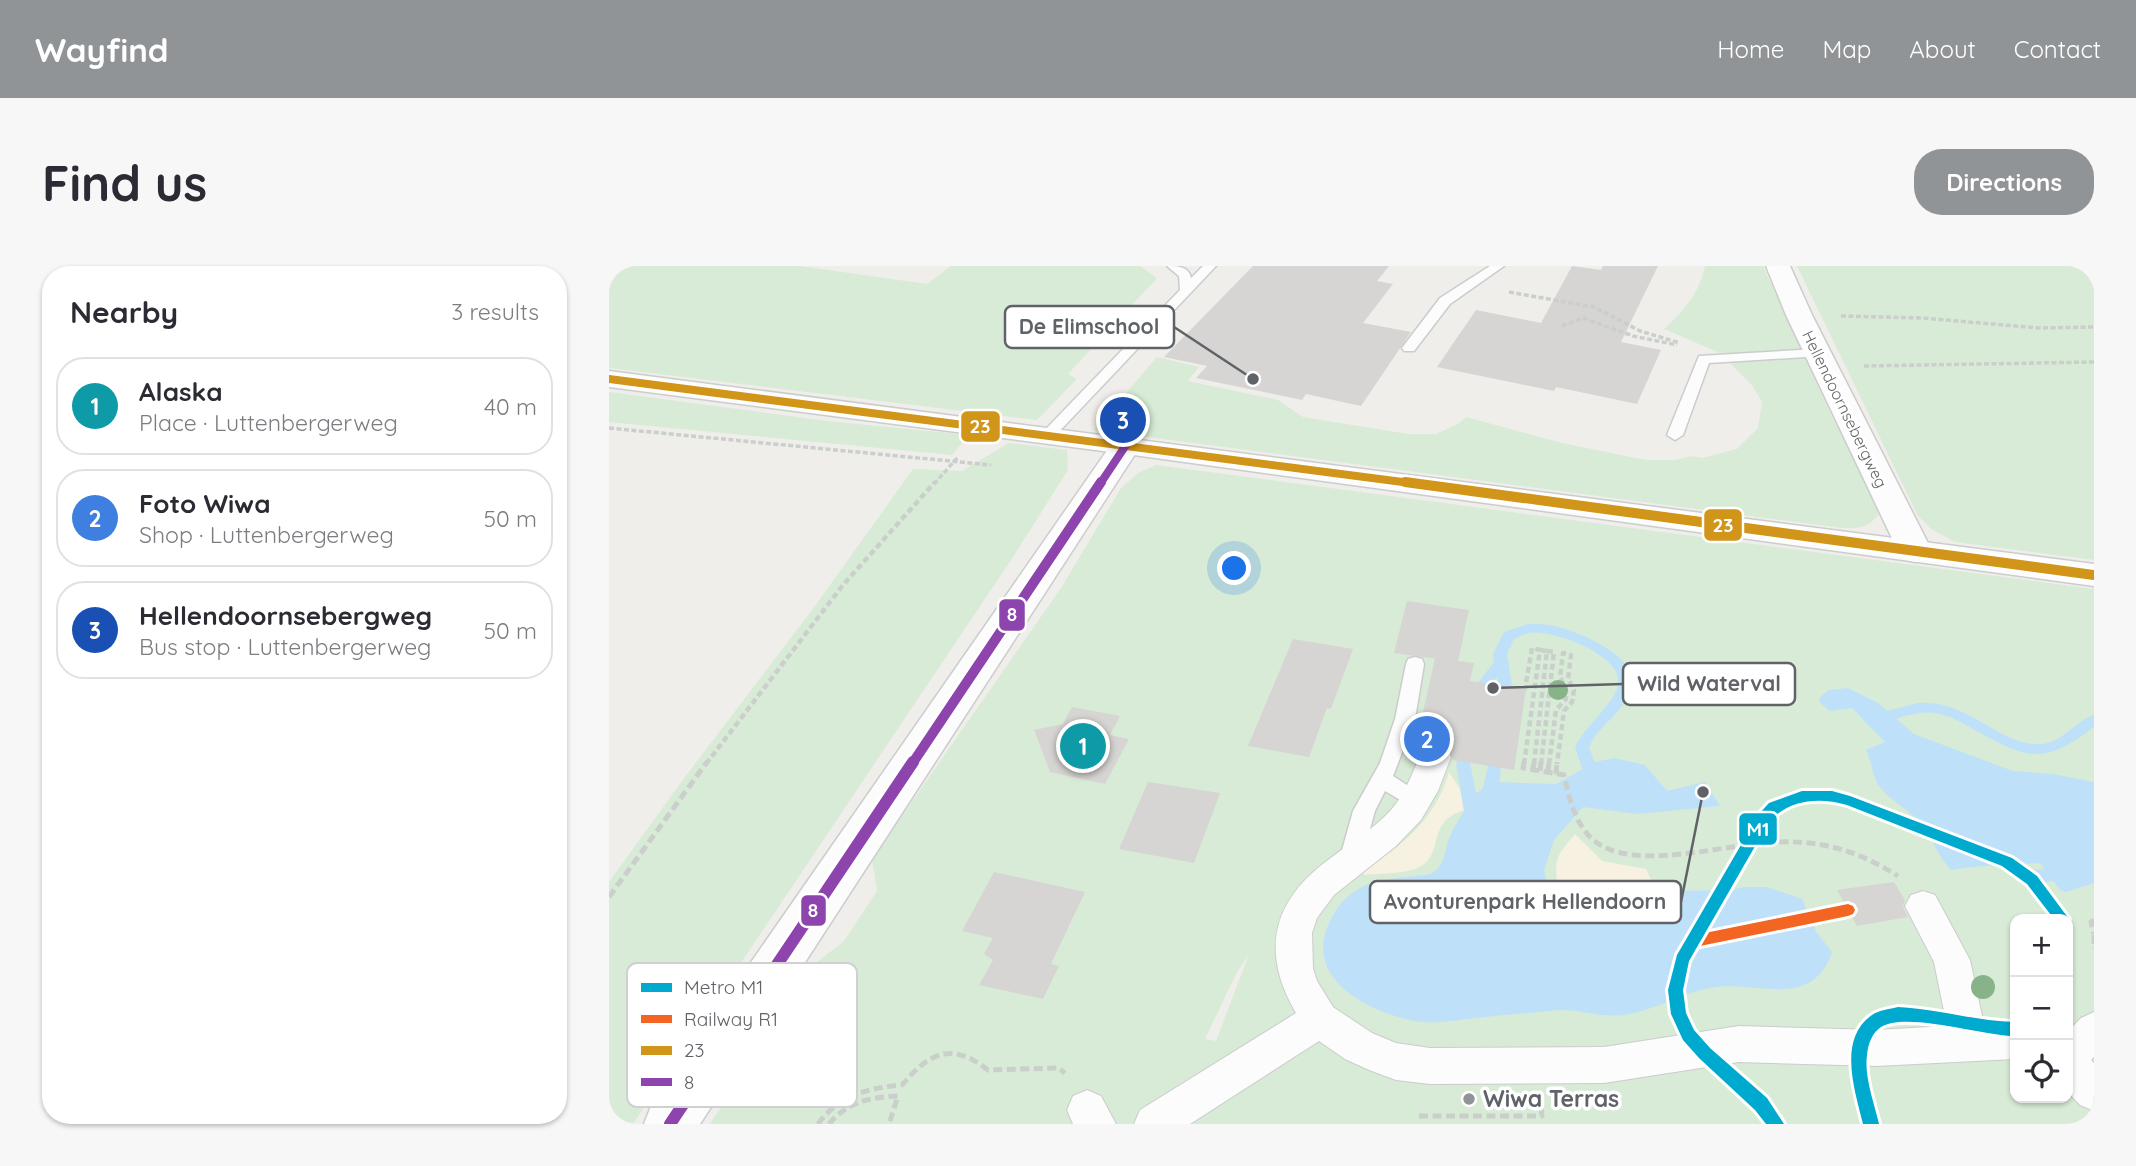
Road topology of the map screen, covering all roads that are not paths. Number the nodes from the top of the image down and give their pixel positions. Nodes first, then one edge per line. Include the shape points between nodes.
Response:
1 (1173, 266) edge
2 (1210, 266) edge
3 (1479, 266) edge
4 (1779, 266) edge
5 (1497, 267) edge
6 (1186, 289) junction
7 (1409, 348) dead end
8 (1821, 360) junction
9 (609, 379) edge
10 (1048, 435) junction
11 (1675, 435) dead end
12 (1126, 445) junction
13 (1915, 551) junction
14 (2094, 575) edge
15 (1415, 664) dead end
16 (1435, 757) dead end
17 (1382, 779) junction
18 (1417, 802) junction
19 (1350, 861) junction
20 (1923, 906) road end
21 (778, 963) edge
22 (1320, 1019) junction
23 (2094, 1030) edge
24 (2010, 1041) edge
25 (1969, 1042) junction
26 (2073, 1053) edge
27 (2073, 1069) edge
28 (2094, 1092) edge
29 (681, 1107) edge
30 (670, 1124) edge
31 (1154, 1124) edge

1 - 6 lane via 1185,275
2 - 6 lane
3 - 5 lane
4 - 8 street, Hellendoornsebergweg
5 - 7 lane via 1445,301
6 - 10 lane
8 - 11 lane via 1704,359
8 - 13 street, Hellendoornsebergweg
9 - 10 street
10 - 12 street
12 - 13 street
12 - 21 street
13 - 14 street
15 - 17 lane via 1405,719
16 - 18 street via 1430,779
17 - 18 lane
17 - 19 lane via 1364,811
18 - 19 street via 1384,838
19 - 22 street via 1317,889 1302,909 1292,939 1295,974
20 - 25 street via 1952,960
22 - 25 street via 1364,1051 1402,1064 1539,1075 1739,1044 1876,1048
22 - 31 street
23 - 26 street
24 - 25 street
27 - 28 street
29 - 30 street

